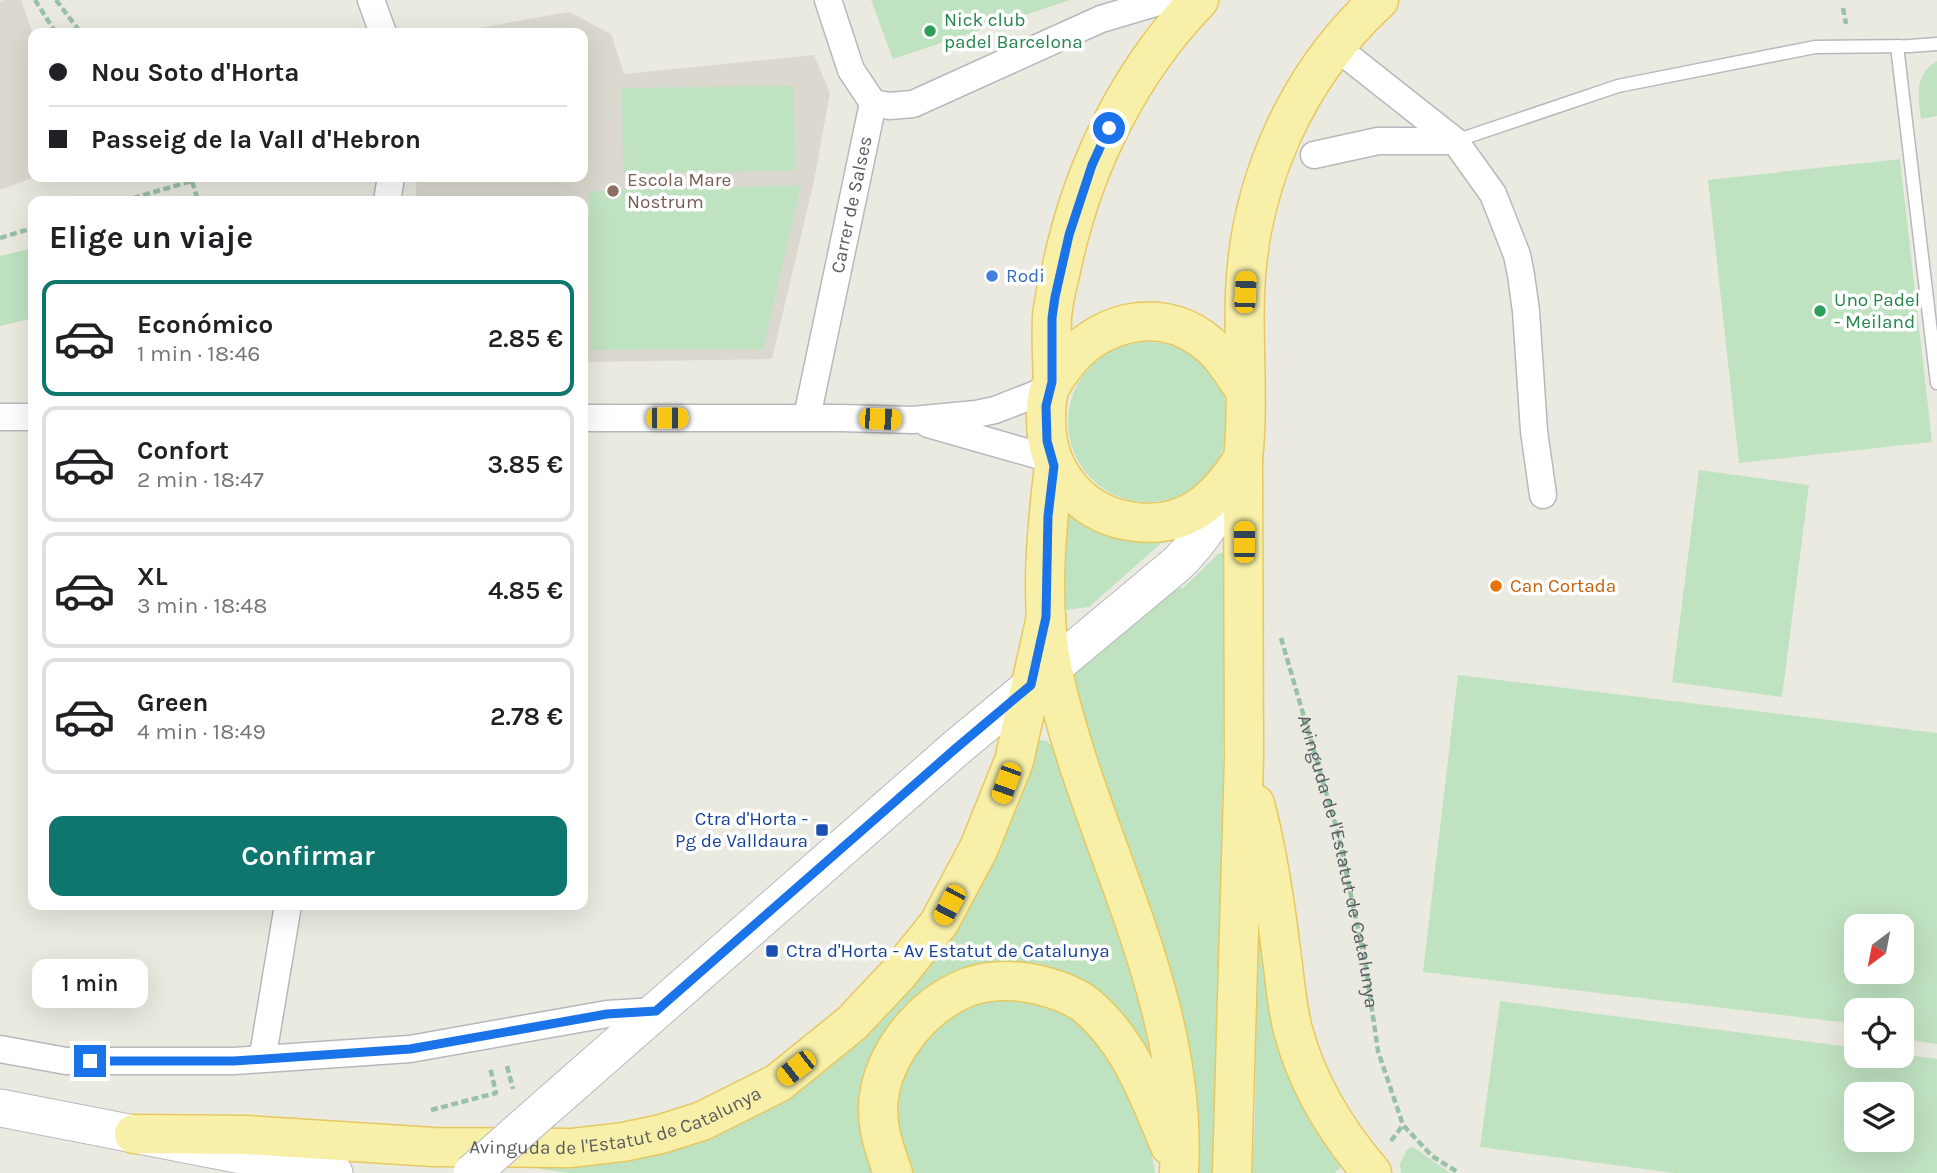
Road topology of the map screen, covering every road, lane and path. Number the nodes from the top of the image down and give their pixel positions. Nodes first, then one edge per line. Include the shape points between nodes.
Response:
1 (35, 0) edge
2 (56, 0) edge
3 (371, 0) edge
4 (828, 0) edge
5 (1165, 0) edge
6 (1199, 0) edge
7 (1379, 0) edge
8 (1843, 8) dead end
9 (1846, 25) dead end
10 (53, 28) edge
11 (77, 28) edge
12 (381, 28) edge
13 (1937, 44) edge
14 (1897, 46) junction
15 (1336, 47) junction
16 (873, 103) junction
17 (1455, 141) junction
18 (1314, 155) dead end
19 (182, 182) edge
20 (138, 196) edge
21 (28, 230) edge
22 (0, 238) edge
23 (1937, 383) edge
24 (1051, 386) junction
25 (1245, 391) junction
26 (0, 417) edge
27 (28, 417) edge
28 (807, 417) junction
29 (588, 418) edge
30 (913, 420) junction
31 (1243, 459) junction
32 (1052, 462) junction
33 (1543, 495) dead end
34 (1280, 636) dead end
35 (1042, 677) junction
36 (1244, 758) junction
37 (287, 910) edge
38 (656, 1011) junction
39 (0, 1049) edge
40 (259, 1059) junction
41 (507, 1066) dead end
42 (489, 1067) dead end
43 (528, 1100) junction
44 (0, 1108) edge
45 (430, 1110) dead end
46 (134, 1134) junction
47 (1180, 1171) edge
48 (334, 1173) edge
49 (472, 1173) edge
50 (893, 1173) edge
51 (1232, 1173) edge
52 (1372, 1173) edge
53 (1459, 1173) edge

1 - 10 path
2 - 11 path
3 - 12 street
4 - 16 street via 851,70
5 - 16 street via 1101,19 913,104
6 - 24 main road, Avinguda de l'Estatut de Catalunya via 1180,19 1133,87 1092,165 1055,297
7 - 15 main road
8 - 9 path
13 - 14 lane
14 - 17 lane via 1815,47 1618,86
14 - 23 lane
15 - 17 street
15 - 25 main road via 1313,77 1266,174 1247,257
16 - 28 street, Carrer de Salses
17 - 18 street via 1378,141
17 - 33 street via 1493,194 1517,255
19 - 20 path
21 - 22 path
24 - 25 main road via 1080,347 1095,336 1129,323 1149,322 1199,336 1226,360
24 - 30 street via 985,412
24 - 32 main road, Avinguda de l'Estatut de Catalunya via 1046,426
25 - 31 main road
26 - 27 street
28 - 29 street
28 - 30 street
30 - 32 street
31 - 32 main road via 1225,487 1206,503 1171,521 1154,523 1100,510 1073,491
31 - 35 street via 1195,547
31 - 36 main road
32 - 35 main road, Avinguda de l'Estatut de Catalunya
34 - 53 path, Avinguda de l'Estatut de Catalunya via 1337,830 1365,961 1378,1051 1403,1125 1432,1156
35 - 38 street
35 - 46 main road, Avinguda de l'Estatut de Catalunya via 998,805 939,923 852,1024 778,1083 702,1121 635,1140 571,1148
35 - 47 main road, Avinguda de l'Estatut de Catalunya via 1075,754 1153,973 1171,1047
36 - 51 main road
36 - 52 main road via 1269,860 1293,1030 1322,1102
37 - 40 street
38 - 40 street via 607,1014 410,1049
38 - 43 street
39 - 40 street via 66,1061
41 - 43 path
42 - 45 path via 496,1093
43 - 49 street, bridge
44 - 46 street
46 - 48 street
47 - 50 main road via 1145,1087 1114,1032 1085,1004 1055,989 1021,981 962,989 931,1009 904,1037 887,1069 878,1111 881,1144

